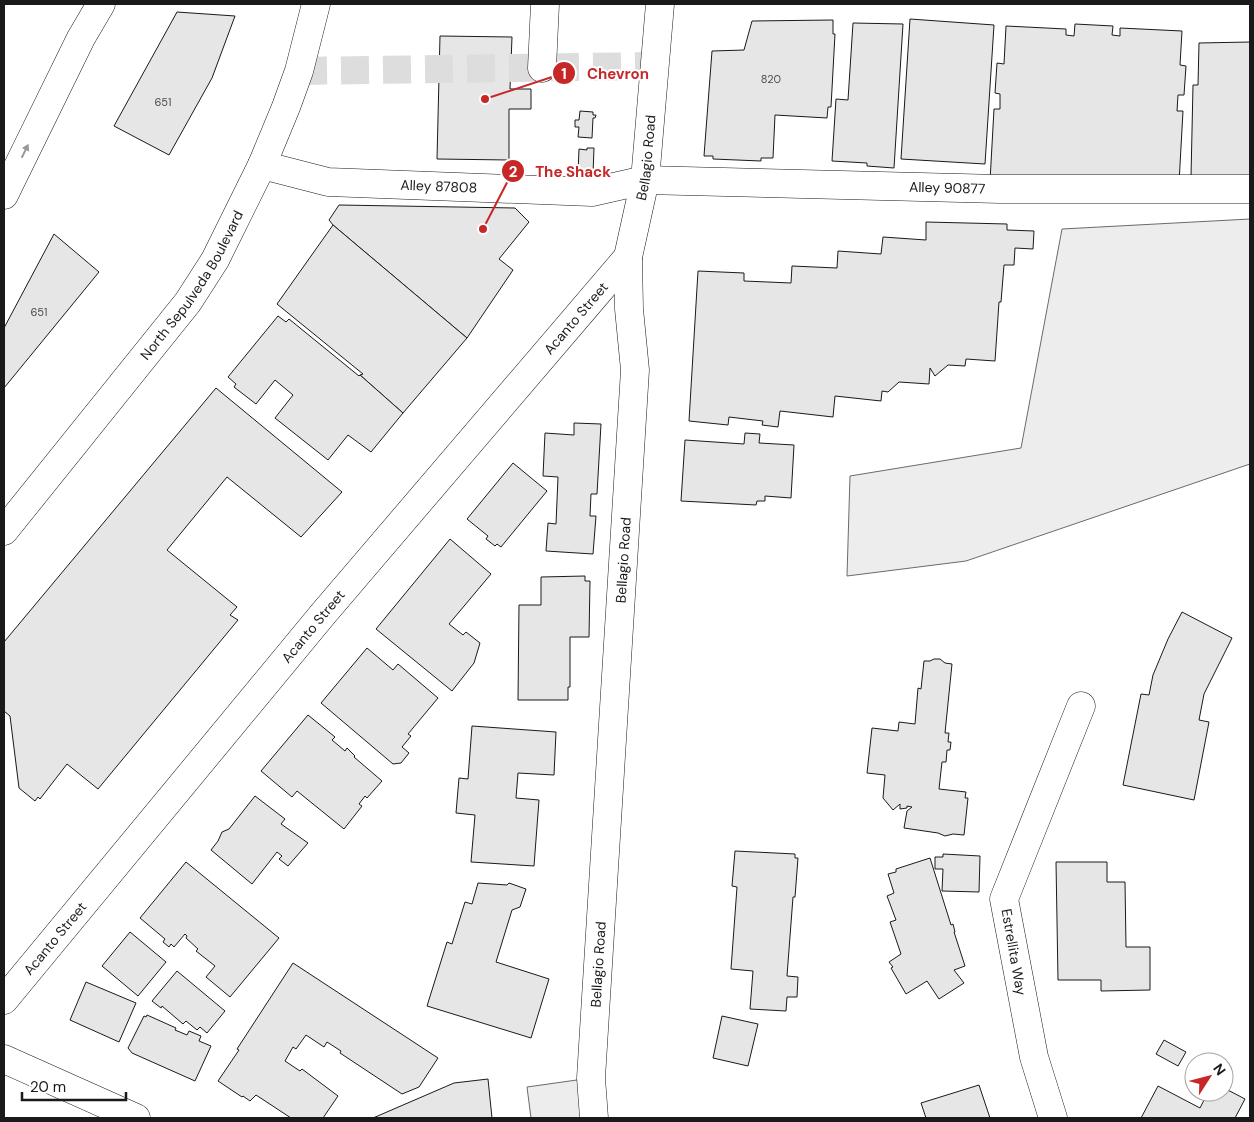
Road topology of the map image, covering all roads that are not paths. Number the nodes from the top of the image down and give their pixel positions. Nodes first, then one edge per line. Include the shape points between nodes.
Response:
1 (101, 4) edge
2 (316, 4) edge
3 (545, 4) edge
4 (660, 4) edge
5 (542, 68) dead end
6 (262, 165) junction
7 (645, 180) junction
8 (1250, 189) edge
9 (4, 195) edge
10 (628, 256) junction
11 (4, 531) edge
12 (1081, 706) dead end
13 (4, 1000) edge
14 (4, 1059) edge
15 (136, 1118) edge
16 (594, 1118) edge
17 (1053, 1118) edge

9 -> 1 main road
2 - 6 main road, North Sepulveda Boulevard via 299,71
3 - 5 main road
4 - 7 main road, Bellagio Road
6 - 7 main road, Alley 87808 via 328,182 582,192
6 - 11 main road, North Sepulveda Boulevard via 215,260 188,302
7 - 8 main road, Alley 90877 via 1000,189
7 - 10 main road, Bellagio Road
10 - 13 main road, Acanto Street via 323,614
10 - 16 main road, Bellagio Road via 635,370 591,1078
12 - 17 main road, Estrellita Way via 1004,899 1034,1057
14 - 15 main road

